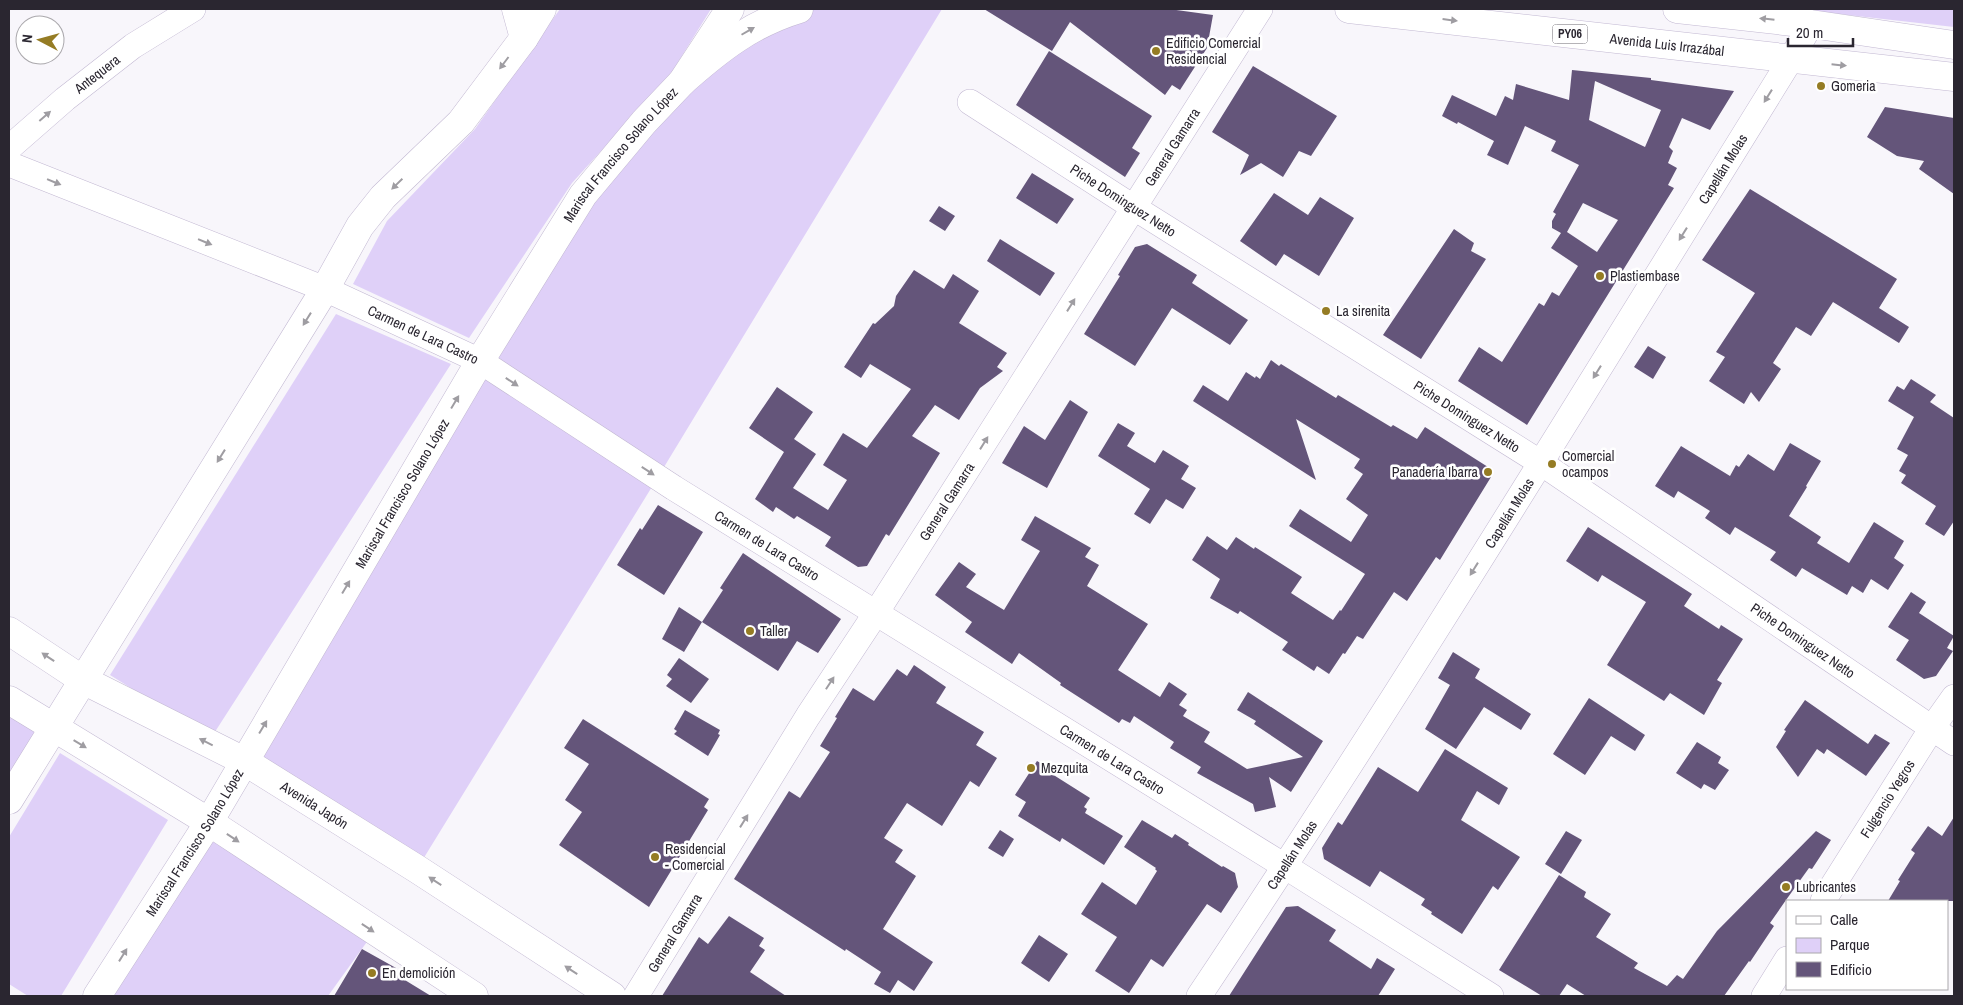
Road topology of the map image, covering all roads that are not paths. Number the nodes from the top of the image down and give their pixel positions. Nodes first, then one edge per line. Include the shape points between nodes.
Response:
1 (193, 9) edge
2 (516, 9) edge
3 (542, 9) edge
4 (730, 9) edge
5 (800, 9) edge
6 (1260, 9) edge
7 (1349, 9) edge
8 (1677, 9) edge
9 (1811, 24) junction
10 (524, 38) junction
11 (1954, 45) edge
12 (1791, 59) junction
13 (1954, 77) edge
14 (682, 82) junction
15 (970, 102) dead end
16 (9, 148) edge
17 (9, 164) edge
18 (1133, 207) junction
19 (325, 290) junction
20 (480, 361) junction
21 (1541, 463) junction
22 (876, 613) junction
23 (9, 631) edge
24 (83, 680) junction
25 (1954, 697) edge
26 (9, 700) edge
27 (1932, 728) junction
28 (54, 729) junction
29 (1954, 743) edge
30 (244, 761) junction
31 (9, 800) edge
32 (209, 822) junction
33 (1286, 866) junction
34 (1824, 900) edge
35 (1786, 961) edge
36 (97, 996) edge
37 (474, 996) edge
38 (612, 996) edge
39 (636, 996) edge
40 (1199, 996) edge
41 (1491, 996) edge
42 (1764, 996) edge

16 -> 1 street, Antequera via 133,46
2 - 10 main road
3 - 10 main road
4 - 14 main road, Mariscal Francisco Solano López
14 -> 5 main road via 716,52 748,30
6 - 18 street, General Gamarra
7 -> 12 main road, Avenida Luis Irrazábal / PY06
9 -> 8 main road
9 - 11 main road
9 - 12 street, Capellán Molas
10 -> 19 main road via 461,122 377,204 360,226
12 -> 13 main road, Avenida Luis Irrazábal / PY06
12 -> 21 street, Capellán Molas
14 - 20 main road, Mariscal Francisco Solano López via 583,195
15 - 18 street, Piche Dominguez Netto
17 -> 19 street, Carmen de Lara Castro
18 - 21 street, Piche Dominguez Netto
22 -> 18 street, General Gamarra
19 - 20 street, Carmen de Lara Castro
19 -> 24 main road
20 -> 22 street, Carmen de Lara Castro via 674,488
30 -> 20 main road, Mariscal Francisco Solano López
21 - 27 street, Piche Dominguez Netto
21 -> 33 street, Capellán Molas
22 - 33 street, Carmen de Lara Castro
39 -> 22 street, General Gamarra via 808,716
24 -> 23 main road, Avenida Japón
24 - 28 main road
30 -> 24 main road, Avenida Japón
25 - 27 street, Fulgencio Yegros
26 - 28 main road
27 - 29 street, Piche Dominguez Netto
27 - 34 street, Fulgencio Yegros
28 - 31 main road
28 -> 32 main road
30 - 32 main road, Mariscal Francisco Solano López
38 -> 30 main road, Avenida Japón
36 -> 32 main road, Mariscal Francisco Solano López
32 -> 37 main road
33 - 40 street, Capellán Molas
33 - 41 street, Carmen de Lara Castro
35 - 42 street

